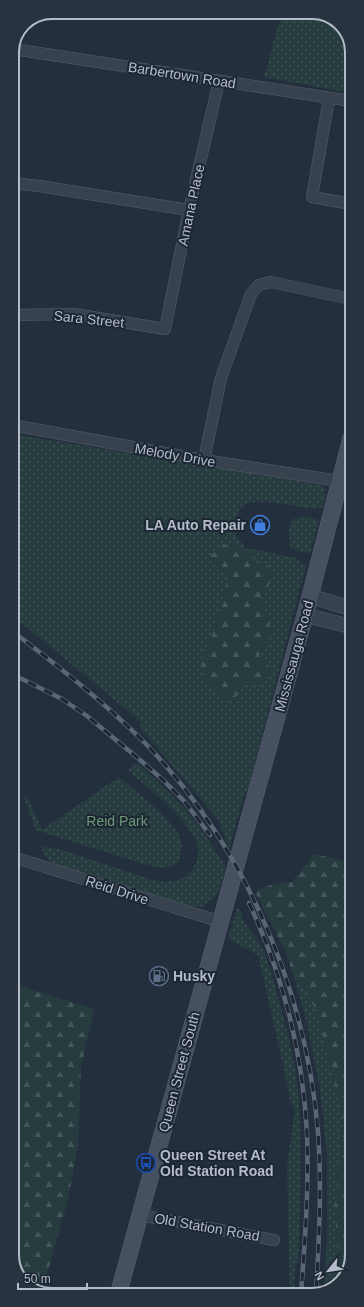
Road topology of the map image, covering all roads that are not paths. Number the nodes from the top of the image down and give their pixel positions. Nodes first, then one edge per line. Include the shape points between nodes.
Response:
1 (19, 51) edge
2 (219, 81) junction
3 (329, 98) junction
4 (345, 100) edge
5 (19, 184) edge
6 (345, 203) edge
7 (189, 210) junction
8 (345, 298) edge
9 (19, 315) edge
10 (164, 329) joint
11 (19, 427) edge
12 (204, 460) junction
13 (345, 461) edge
14 (339, 481) junction
15 (310, 596) junction
16 (345, 607) edge
17 (305, 615) junction
18 (345, 625) edge
19 (19, 859) edge
20 (233, 873) joint
21 (221, 922) junction
22 (140, 1215) junction
23 (274, 1240) dead end
24 (120, 1288) edge

1 - 2 street, Barbertown Road
2 - 3 street, Barbertown Road
2 - 7 street, Amana Place
3 - 4 street, Barbertown Road
3 - 6 street via 312,197
5 - 7 street
7 - 10 street, Amana Place
8 - 12 street via 271,282 259,285 250,294 220,378
9 - 10 street, Sara Street via 74,314
11 - 12 street, Melody Drive
12 - 14 street, Melody Drive
13 - 14 main road, Mississauga Road
14 - 15 main road, Mississauga Road
15 - 16 street
15 - 17 main road, Mississauga Road
17 - 18 street
17 - 20 main road, Mississauga Road
19 - 21 street, Reid Drive
20 - 21 main road, Queen Street South
21 - 22 main road, Queen Street South
22 - 23 street, Old Station Road
22 - 24 main road, Queen Street South

